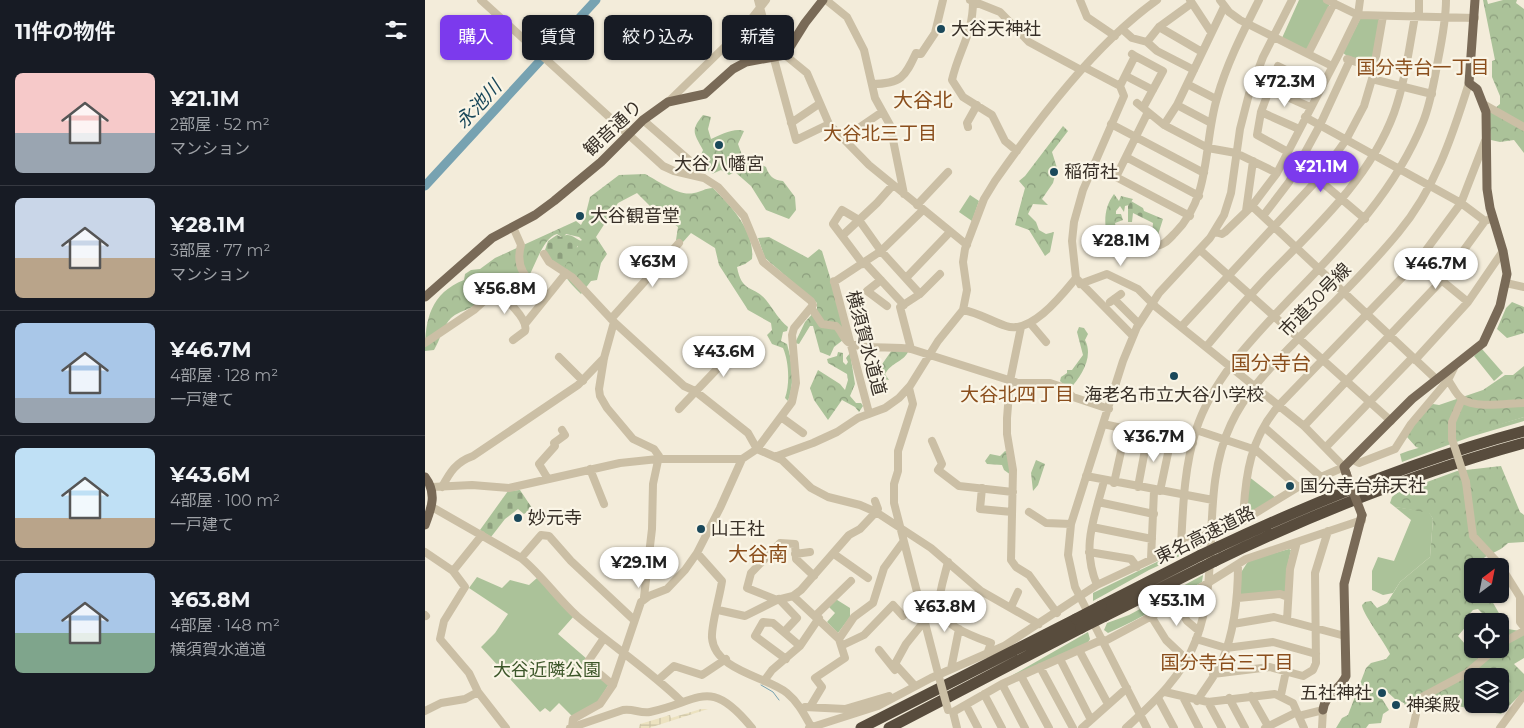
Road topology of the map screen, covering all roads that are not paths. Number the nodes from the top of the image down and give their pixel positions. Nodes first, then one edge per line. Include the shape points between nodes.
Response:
1 (482, 0) edge
2 (758, 0) edge
3 (766, 0) edge
4 (825, 0) edge
5 (943, 0) edge
6 (1080, 0) edge
7 (1157, 0) edge
8 (1259, 0) edge
9 (1292, 0) edge
10 (1360, 0) edge
11 (1419, 0) edge
12 (1446, 0) edge
13 (1475, 0) edge
14 (972, 1) edge
15 (1191, 1) edge
16 (1330, 2) edge
17 (1222, 3) edge
18 (760, 9) junction
19 (762, 15) edge
20 (1358, 15) junction
21 (1383, 16) junction
22 (1417, 16) junction
23 (1446, 16) junction
24 (1475, 18) junction
25 (1247, 23) junction
26 (1159, 27) junction
27 (1122, 29) junction
28 (1211, 32) junction
29 (1115, 36) junction
30 (1273, 36) junction
31 (794, 41) edge
32 (1147, 42) junction
33 (1202, 52) junction
34 (1308, 54) junction
35 (1339, 54) junction
36 (753, 60) edge
37 (775, 60) edge
38 (791, 60) edge
39 (1350, 60) junction
40 (1332, 66) junction
41 (1083, 68) junction
42 (1374, 68) junction
43 (1194, 70) junction
44 (1125, 76) junction
45 (1372, 79) junction
46 (1469, 83) junction
47 (872, 84) junction
48 (1187, 84) junction
49 (1402, 85) junction
50 (1120, 86) junction
51 (1320, 87) junction
52 (1269, 89) junction
53 (1153, 90) junction
54 (1432, 94) junction
55 (1216, 99) junction
56 (668, 102) junction
57 (819, 104) junction
58 (977, 105) junction
59 (1177, 105) junction
60 (1485, 105) junction
61 (1310, 107) junction
62 (1143, 108) junction
63 (882, 112) junction
64 (1261, 112) junction
65 (1305, 117) junction
66 (643, 120) junction
67 (791, 123) junction
68 (1211, 123) junction
69 (829, 124) junction
70 (1111, 124) junction
71 (1164, 125) junction
72 (1319, 125) junction
73 (967, 127) dead end
74 (1524, 127) edge
75 (1299, 129) junction
76 (628, 134) junction
77 (1135, 136) junction
78 (1487, 136) junction
79 (844, 138) junction
80 (1346, 140) junction
81 (1208, 148) junction
82 (1017, 150) junction
83 (1287, 152) junction
84 (1236, 153) junction
85 (1373, 155) junction
86 (1126, 157) junction
87 (1253, 161) junction
88 (1401, 169) junction
89 (948, 172) dead end
90 (1204, 173) junction
91 (1277, 173) junction
92 (691, 174) junction
93 (1319, 179) junction
94 (893, 185) junction
95 (1430, 185) junction
96 (904, 194) junction
97 (1199, 196) junction
98 (1342, 199) junction
99 (1461, 202) junction
100 (920, 208) junction
101 (1249, 209) junction
102 (1190, 216) junction
103 (1263, 216) junction
104 (1365, 219) junction
105 (859, 220) junction
106 (1489, 220) junction
107 (1275, 226) junction
108 (513, 227) junction
109 (1215, 232) junction
110 (949, 233) junction
111 (843, 236) junction
112 (679, 243) dead end
113 (967, 245) junction
114 (1154, 246) dead end
115 (1296, 248) junction
116 (1200, 250) junction
117 (1503, 250) junction
118 (881, 251) junction
119 (544, 254) dead end
120 (1418, 261) junction
121 (864, 264) junction
122 (1318, 270) junction
123 (566, 273) junction
124 (940, 274) dead end
125 (1228, 275) junction
126 (906, 278) junction
127 (881, 280) junction
128 (1441, 280) junction
129 (1078, 281) junction
130 (1506, 283) junction
131 (1524, 287) edge
132 (1344, 293) junction
133 (920, 294) junction
134 (1250, 295) junction
135 (546, 296) junction
136 (425, 297) edge
137 (1469, 302) junction
138 (1152, 304) junction
139 (904, 305) junction
140 (887, 306) dead end
141 (1105, 306) junction
142 (812, 309) junction
143 (963, 310) junction
144 (1367, 315) junction
145 (1274, 316) junction
146 (612, 320) junction
147 (1030, 323) junction
148 (525, 324) junction
149 (1139, 324) junction
150 (1021, 327) junction
151 (1181, 327) junction
152 (1133, 336) junction
153 (1389, 336) junction
154 (1298, 338) junction
155 (513, 340) dead end
156 (850, 342) junction
157 (1046, 342) dead end
158 (425, 343) edge
159 (1205, 347) junction
160 (736, 349) dead end
161 (911, 349) junction
162 (930, 354) junction
163 (559, 357) dead end
164 (604, 358) junction
165 (1414, 359) junction
166 (1323, 360) junction
167 (1231, 366) junction
168 (1454, 368) junction
169 (1347, 380) junction
170 (1437, 380) junction
171 (1448, 380) junction
172 (583, 381) junction
173 (1010, 381) junction
174 (1255, 386) junction
175 (909, 388) junction
176 (695, 391) junction
177 (1462, 399) junction
178 (1369, 401) junction
179 (1524, 403) edge
180 (1279, 405) junction
181 (1109, 409) junction
182 (679, 410) dead end
183 (869, 413) junction
184 (781, 417) junction
185 (1391, 421) junction
186 (1103, 424) junction
187 (1304, 426) junction
188 (1264, 427) junction
189 (1126, 429) junction
190 (562, 430) dead end
191 (1196, 430) junction
192 (1524, 431) edge
193 (803, 433) dead end
194 (1149, 434) junction
195 (1171, 439) junction
196 (1225, 439) junction
197 (932, 440) dead end
198 (1193, 443) junction
199 (1524, 443) edge
200 (1326, 447) junction
201 (1253, 448) junction
202 (757, 449) junction
203 (658, 455) junction
204 (777, 456) junction
205 (741, 459) junction
206 (1353, 460) junction
207 (590, 469) junction
208 (1345, 470) junction
209 (425, 476) edge
210 (1085, 476) junction
211 (1321, 477) junction
212 (548, 479) junction
213 (1104, 481) junction
214 (1114, 483) junction
215 (432, 487) junction
216 (442, 487) junction
217 (1138, 487) junction
218 (1298, 487) junction
219 (982, 488) junction
220 (1157, 491) junction
221 (1013, 492) junction
222 (1183, 495) junction
223 (603, 499) dead end
224 (1213, 500) junction
225 (875, 501) dead end
226 (1098, 502) junction
227 (432, 507) junction
228 (876, 512) junction
229 (1011, 512) junction
230 (1029, 512) dead end
231 (1154, 514) junction
232 (1362, 517) junction
233 (1243, 520) junction
234 (1071, 524) junction
235 (425, 525) edge
236 (1092, 527) junction
237 (901, 528) junction
238 (1328, 531) junction
239 (1210, 532) junction
240 (482, 535) junction
241 (1152, 539) junction
242 (903, 542) junction
243 (1297, 542) junction
244 (1181, 546) junction
245 (425, 552) edge
246 (810, 552) dead end
247 (1089, 552) junction
248 (697, 553) junction
249 (795, 554) junction
250 (834, 554) junction
251 (521, 558) junction
252 (1151, 559) junction
253 (948, 562) junction
254 (1238, 565) junction
255 (1137, 567) junction
256 (453, 571) junction
257 (814, 576) junction
258 (868, 578) dead end
259 (851, 581) dead end
260 (1207, 583) junction
261 (1097, 585) junction
262 (1018, 592) dead end
263 (793, 596) junction
264 (644, 597) dead end
265 (1079, 597) junction
266 (1288, 597) junction
267 (1237, 598) junction
268 (778, 599) junction
269 (1176, 603) junction
270 (939, 604) junction
271 (1011, 607) junction
272 (718, 610) junction
273 (1103, 611) junction
274 (1057, 613) junction
275 (900, 614) dead end
276 (1151, 616) junction
277 (817, 617) junction
278 (634, 620) junction
279 (924, 620) junction
280 (1287, 620) junction
281 (1039, 624) junction
282 (1078, 624) junction
283 (1233, 624) junction
284 (959, 629) junction
285 (1315, 629) junction
286 (1524, 629) edge
287 (784, 632) junction
288 (1198, 635) junction
289 (1345, 636) junction
290 (604, 638) junction
291 (1509, 638) edge
292 (1102, 640) junction
293 (841, 642) junction
294 (800, 646) junction
295 (1226, 648) junction
296 (879, 650) dead end
297 (1079, 650) junction
298 (623, 654) junction
299 (987, 654) junction
300 (1316, 654) junction
301 (1484, 658) edge
302 (726, 659) junction
303 (786, 659) junction
304 (1060, 659) junction
305 (1186, 659) junction
306 (1040, 668) junction
307 (951, 669) junction
308 (1285, 671) junction
309 (1213, 674) junction
310 (939, 676) junction
311 (1021, 676) junction
312 (962, 678) junction
313 (658, 680) junction
314 (764, 681) junction
315 (1002, 684) junction
316 (613, 685) junction
317 (914, 687) junction
318 (1127, 688) junction
319 (478, 692) junction
320 (984, 694) junction
321 (1162, 695) junction
322 (1281, 695) junction
323 (1251, 696) junction
324 (1183, 697) junction
325 (1229, 698) junction
326 (1523, 700) edge
327 (681, 701) junction
328 (1197, 701) junction
329 (1208, 702) junction
330 (1108, 704) junction
331 (966, 705) junction
332 (810, 707) junction
333 (801, 708) junction
334 (925, 710) junction
335 (1323, 710) junction
336 (425, 711) edge
337 (951, 711) junction
338 (1140, 714) junction
339 (1298, 714) junction
340 (1091, 720) junction
341 (1267, 727) edge
342 (506, 728) edge
343 (571, 728) edge
344 (752, 728) edge
345 (811, 728) edge
346 (850, 728) edge
347 (861, 728) edge
348 (889, 728) edge
349 (896, 728) edge
350 (957, 728) edge
351 (978, 728) edge
352 (1002, 728) edge
353 (1025, 728) edge
354 (1049, 728) edge
355 (1073, 728) edge
356 (1082, 728) edge
357 (1126, 728) edge
358 (1147, 728) edge
359 (1174, 728) edge
360 (1199, 728) edge
361 (1222, 728) edge
362 (1245, 728) edge
363 (1304, 728) edge
364 (1322, 728) edge
365 (1413, 728) edge
366 (1500, 728) edge

1 - 76 street
2 - 18 street
3 - 18 street
4 - 31 main road
4 - 47 street via 847,17 854,29 868,61
5 - 47 street via 935,33 921,54 916,53 906,74 890,84
6 - 29 street via 1087,17
7 - 27 street
8 - 25 street
9 - 30 street
10 - 20 street
11 - 22 street
12 - 23 street
13 - 24 main road
14 - 41 street via 1000,12 1029,42
14 - 58 street via 973,19 969,36 957,57 952,80 963,97
15 - 26 street
15 - 28 street
16 - 20 street
16 - 34 street
17 - 25 street
17 - 28 street
18 - 19 street
18 - 56 street via 743,30
20 - 21 street
20 - 35 street
21 - 22 street
21 - 42 street
22 - 23 street
22 - 49 street
23 - 24 street
23 - 54 street
24 - 46 main road
25 - 30 street
25 - 55 street
26 - 32 street
26 - 33 street
27 - 29 street
27 - 32 street via 1132,38
28 - 33 street
29 - 41 street
30 - 34 street
30 - 84 street via 1249,94
32 - 43 street via 1157,51
33 - 43 street
34 - 40 street
35 - 39 street
35 - 40 street
36 - 56 main road, 観音通り via 742,64 703,96
37 - 67 street
38 - 57 street via 807,73
39 - 42 street
39 - 72 street
40 - 51 street
41 - 50 street
41 - 82 street
42 - 45 street
43 - 48 street
44 - 50 street
44 - 53 street
44 - 53 street via 1133,55 1163,70
45 - 49 street
45 - 80 street via 1364,106
46 - 60 main road via 1477,89
46 - 95 street, 市道30号線 via 1451,140
47 - 63 street
48 - 55 street
48 - 59 street
49 - 54 street
49 - 85 street via 1393,115
50 - 70 street via 1124,100
51 - 52 street via 1278,66
51 - 61 street
52 - 61 street
52 - 64 street
53 - 62 street
54 - 88 street
55 - 68 street
56 - 66 main road, 観音通り
57 - 67 street
57 - 69 street
58 - 73 street
58 - 82 street via 996,118 1005,141
59 - 68 street
59 - 71 street
60 - 74 street
60 - 78 main road
61 - 65 street
62 - 71 street
62 - 77 street
63 - 79 street
63 - 96 street via 892,133
64 - 75 street
64 - 83 street via 1257,135
65 - 72 street
65 - 75 street
66 - 76 main road, 観音通り
66 - 92 street via 689,160
67 - 69 street via 796,140
68 - 81 street
69 - 79 street
70 - 77 street
70 - 129 street via 1083,190 1074,222 1072,241
71 - 81 street
72 - 80 street
72 - 103 street via 1289,182
75 - 83 street
76 - 92 street via 663,166
76 - 108 main road, 観音通り via 554,202
77 - 86 street
77 - 90 street
78 - 99 street
78 - 106 main road
79 - 94 street
80 - 85 street
80 - 93 street
81 - 84 street
81 - 90 street
82 - 113 street via 984,199
83 - 91 street
84 - 87 street
84 - 109 street via 1229,200
85 - 88 street
85 - 98 street
86 - 97 street
86 - 102 street via 1117,177
87 - 91 street
87 - 101 street
88 - 95 street
88 - 104 street
89 - 100 street
90 - 97 street
91 - 101 street
92 - 142 street via 715,184 733,202 744,216 763,262 811,301
93 - 98 street
93 - 107 street
94 - 96 street
94 - 105 street
95 - 99 street
95 - 132 street, 市道30号線 via 1398,234
96 - 100 street
97 - 102 street
98 - 104 street
98 - 115 street
99 - 106 street
99 - 120 street
100 - 110 street
100 - 118 street
101 - 103 street
101 - 109 street via 1222,234
102 - 114 street via 1164,244
103 - 107 street
104 - 122 street
105 - 111 street
105 - 111 street via 842,210 833,224
105 - 118 street
106 - 117 main road
106 - 128 street
107 - 115 street
107 - 125 street
108 - 135 street via 521,245 517,258 521,270
108 - 136 main road, 観音通り via 492,238
109 - 116 street
110 - 113 street
110 - 126 street
111 - 121 street
112 - 146 street
113 - 143 street via 963,262 967,290
115 - 122 street
115 - 134 street
116 - 125 street
116 - 138 street via 1168,282
117 - 130 main road
117 - 137 street
118 - 121 street
118 - 126 street
119 - 123 street via 549,262
120 - 128 street
120 - 144 street
121 - 127 street
121 - 156 street, 横須賀水道道 via 834,281
122 - 132 street
122 - 145 street
123 - 135 street
123 - 146 street
124 - 133 street
125 - 134 street
125 - 151 street
126 - 133 street
127 - 139 street
127 - 140 street via 867,291
128 - 137 street
128 - 153 street
129 - 138 street via 1100,275 1113,276 1138,289
129 - 141 street
129 - 147 street
130 - 131 street
130 - 168 main road via 1501,306 1488,337
132 - 144 street
132 - 154 street, 市道30号線
133 - 139 street
134 - 145 street
134 - 159 street
135 - 148 street
137 - 165 street
138 - 149 street
138 - 151 street
139 - 161 street via 900,307
141 - 149 street via 1118,296
141 - 152 street
142 - 156 street via 822,324 836,326
142 - 184 street via 794,328 796,392
143 - 150 street via 1006,326
143 - 162 street
144 - 153 street
144 - 166 street
145 - 154 street
145 - 167 street
146 - 164 street
146 - 176 street via 684,386
147 - 150 street
147 - 157 street
148 - 155 street via 525,331
148 - 158 street via 513,306 495,290 474,310
149 - 152 street
150 - 173 street
151 - 159 street
152 - 181 street
153 - 165 street
153 - 169 street
154 - 166 street
154 - 174 street, 市道30号線
156 - 161 street
156 - 183 street, 横須賀水道道
159 - 167 street
160 - 176 street
161 - 162 street
162 - 173 street
162 - 175 street
163 - 172 street
164 - 172 street
164 - 203 street via 599,389 603,403 633,439
165 - 170 street
165 - 178 street
166 - 169 street
166 - 180 street
167 - 174 street
167 - 191 street
168 - 170 main road
168 - 171 street
169 - 178 street
169 - 187 street
170 - 185 main road
171 - 177 street
171 - 206 street via 1411,424 1395,449 1359,463
172 - 216 street via 473,456 461,460
173 - 181 street via 1050,383 1062,387 1073,397
173 - 221 street via 1007,434 1012,458
174 - 180 street
174 - 196 street, 市道30号線 via 1239,409
175 - 183 street via 890,405
175 - 237 street via 913,404 898,451 894,484 894,503
176 - 182 street
176 - 202 street via 748,433
177 - 179 street via 1488,405
177 - 286 street, bridge via 1452,422 1452,438 1466,482 1473,536 1500,565 1520,597 1520,622
178 - 185 street
178 - 200 street
180 - 187 street
180 - 188 street
181 - 186 street
183 - 204 street via 837,432
184 - 193 street
184 - 202 street
185 - 206 main road
186 - 189 street
186 - 210 street
187 - 200 street
188 - 201 street
188 - 211 street
189 - 194 street
189 - 214 street
190 - 212 street via 565,435 552,442 555,446 539,464
191 - 196 street
191 - 198 street
192 - 273 highway, 東名高速道路, bridge via 1450,453 1346,491 1201,555
194 - 195 street
194 - 217 street
195 - 198 street
195 - 220 street
196 - 201 street
196 - 224 street, 市道30号線
197 - 219 street via 942,464 938,470 959,486
198 - 222 street
199 - 273 highway, 東名高速道路, bridge via 1361,498
200 - 208 street
201 - 218 street
201 - 233 street via 1244,482
202 - 204 street
202 - 205 street
203 - 205 street
203 - 207 street
203 - 264 street
204 - 228 street via 811,488
205 - 248 street
206 - 208 main road
207 - 212 street
207 - 223 street
208 - 211 street
208 - 232 main road, bridge
209 - 215 main road
210 - 213 street
210 - 234 street
211 - 218 street
212 - 216 street via 509,488
213 - 214 street
213 - 226 street
214 - 217 street
215 - 216 street
215 - 227 main road
217 - 220 street
218 - 233 street
219 - 221 street
219 - 229 street via 980,509
220 - 222 street
220 - 231 street
221 - 229 street
222 - 224 street
222 - 244 street
224 - 239 street, 市道30号線
225 - 228 street
226 - 231 street
226 - 236 street
227 - 235 main road
227 - 240 street
228 - 237 street
228 - 250 street via 849,535
229 - 274 street via 1011,560 1029,575
230 - 234 street via 1046,523
231 - 241 street
232 - 238 street
232 - 289 main road via 1344,584
233 - 239 street
234 - 265 street via 1068,555
236 - 241 street
236 - 247 street
237 - 242 street
237 - 253 street
238 - 243 street
238 - 285 street via 1315,574
239 - 244 street
239 - 260 street, 市道30号線
240 - 251 street
240 - 256 street
241 - 252 street
242 - 279 street
242 - 293 street via 886,564 873,603 854,617
243 - 254 street
243 - 266 street via 1290,569
244 - 252 street
245 - 256 street
246 - 249 street
247 - 255 street via 1131,559
247 - 261 street via 1091,572
248 - 272 street via 723,581
248 - 278 street via 674,584 641,602
249 - 257 street via 796,559
249 - 268 street via 795,544 780,543 751,573 747,588
250 - 257 street
250 - 258 street
251 - 278 street via 541,535 549,536
251 - 290 street via 534,568 564,604
252 - 255 street
253 - 270 street
253 - 271 street via 981,591
254 - 260 street
254 - 267 street
255 - 261 street
256 - 319 street via 465,587 444,620 439,639 469,673
257 - 263 street
259 - 277 street
260 - 269 street
260 - 288 street, 市道30号線
261 - 265 street
262 - 271 street
263 - 268 street
263 - 277 street
265 - 274 street
265 - 292 street
266 - 267 street via 1280,594
266 - 280 street
267 - 283 street
268 - 272 street via 745,616
268 - 287 street via 797,618
269 - 276 street
269 - 288 street
270 - 279 street
270 - 284 street via 941,613
271 - 281 street
272 - 302 street via 713,640 717,651
273 - 282 highway, 東名高速道路, bridge
274 - 281 street
275 - 293 street via 893,605 864,635
276 - 292 street
276 - 305 street via 1166,640
277 - 293 street
277 - 294 street
278 - 298 street
279 - 310 street
279 - 317 street via 895,664
280 - 283 street via 1274,617
280 - 285 street
281 - 299 street
282 - 312 highway, 東名高速道路
282 - 334 highway, 東名高速道路
283 - 295 street
284 - 299 street via 991,643
284 - 307 street
285 - 289 street
285 - 300 street
286 - 291 street
287 - 294 street
287 - 303 street via 773,623 763,622 755,636
288 - 295 street
288 - 305 street, 市道30号線
289 - 335 main road via 1346,676 1328,696
290 - 298 street
290 - 316 street via 587,663
292 - 297 street
292 - 318 street
293 - 332 street via 845,658 815,678 822,687
294 - 303 street
295 - 300 street via 1273,642
295 - 309 street
296 - 317 street
297 - 304 street
297 - 330 street
298 - 313 street
298 - 316 street
299 - 307 street
300 - 308 street via 1315,667 1307,675
301 - 365 street via 1467,673 1422,697
302 - 313 street via 702,675 674,666
302 - 314 street via 747,675
303 - 314 street
304 - 306 street
304 - 340 street
305 - 321 street, 市道30号線
306 - 311 street
306 - 355 street
307 - 310 street
308 - 309 street via 1271,667
308 - 322 street
309 - 328 street
310 - 317 street
310 - 337 street, bridge
311 - 315 street
311 - 354 street
312 - 346 highway
312 - 347 highway, 東名高速道路
313 - 327 street
314 - 333 street via 786,692
315 - 320 street
315 - 353 street
316 - 343 street via 600,704 573,719
317 - 332 street via 845,709
317 - 345 street via 878,706
318 - 330 street
318 - 338 street
319 - 336 street
319 - 342 street
320 - 331 street
320 - 352 street
321 - 324 street
321 - 338 street, 市道30号線
321 - 359 street
322 - 323 street
322 - 339 street via 1293,703
323 - 325 street
323 - 341 street
324 - 328 street
324 - 360 street
325 - 329 street
325 - 362 street
326 - 366 street
327 - 343 street via 649,713 630,708
327 - 344 street via 698,696 715,697 735,710
328 - 329 street
329 - 361 street
330 - 340 street
331 - 337 street
331 - 351 street
332 - 333 street
333 - 345 street
334 - 348 highway, 東名高速道路
334 - 349 highway
335 - 339 street
335 - 364 street
337 - 350 street
338 - 357 street, 市道30号線
338 - 358 street
339 - 341 street
339 - 363 street
340 - 356 street

